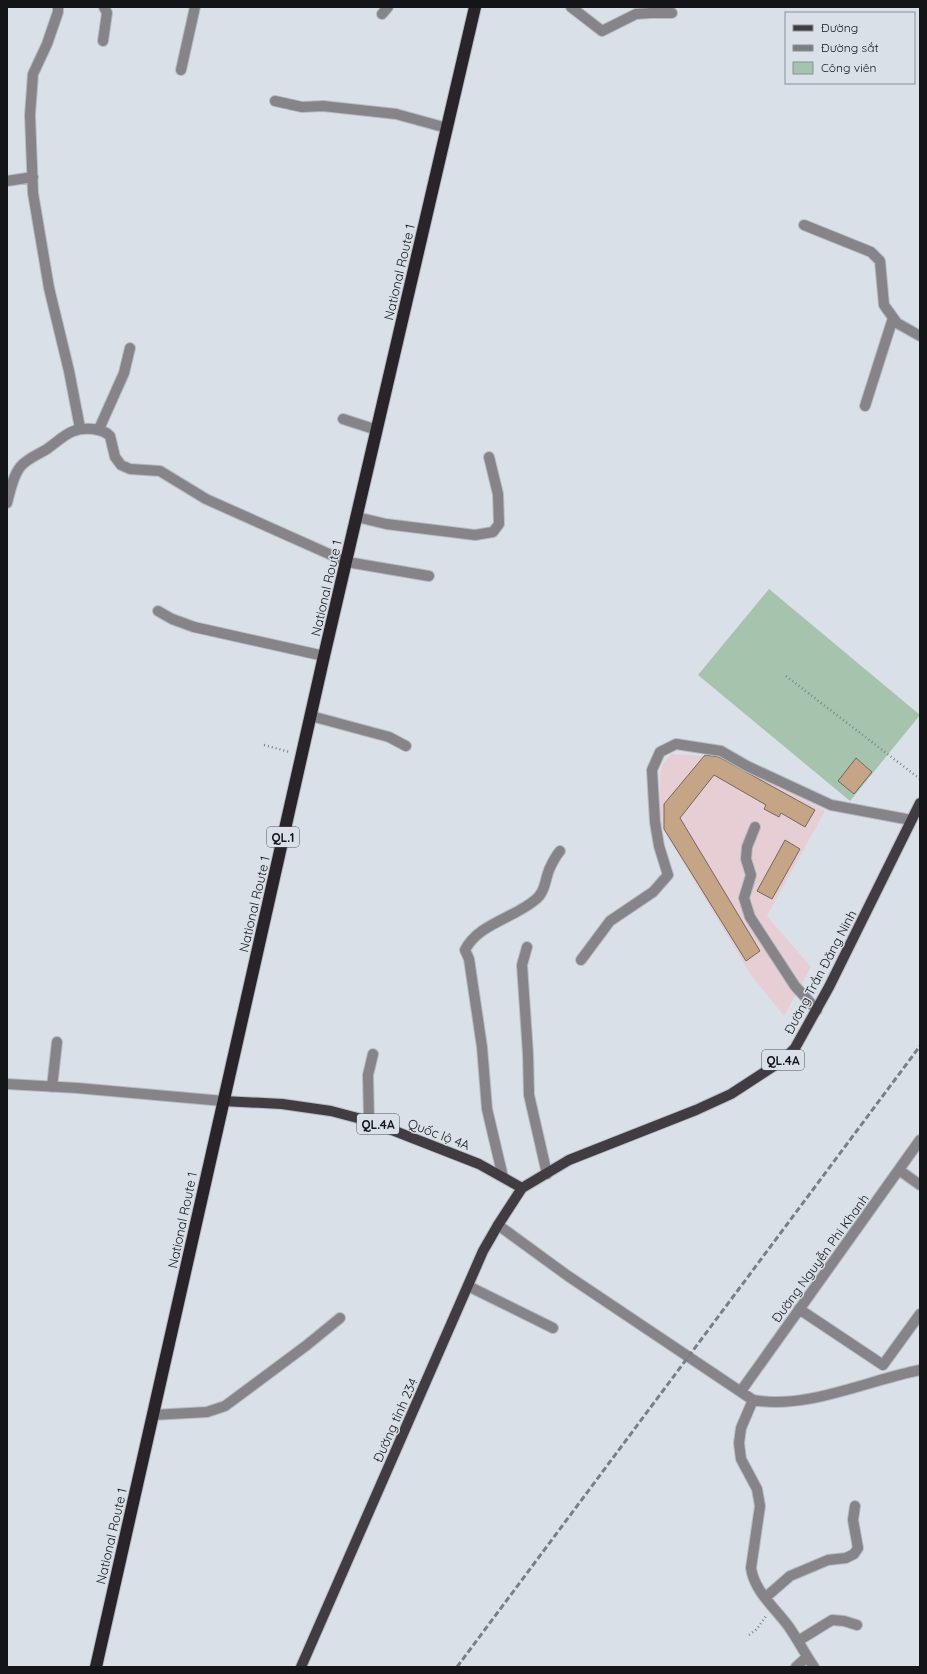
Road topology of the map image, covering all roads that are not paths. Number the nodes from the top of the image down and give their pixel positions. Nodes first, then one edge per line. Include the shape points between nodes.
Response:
1 (58, 7) edge
2 (104, 7) edge
3 (195, 7) edge
4 (475, 7) edge
5 (571, 7) edge
6 (672, 13) dead end
7 (103, 41) dead end
8 (181, 70) dead end
9 (275, 101) dead end
10 (447, 128) junction
11 (33, 177) junction
12 (7, 181) edge
13 (804, 225) dead end
14 (893, 318) junction
15 (920, 336) edge
16 (130, 348) dead end
17 (865, 406) dead end
18 (343, 419) dead end
19 (80, 428) junction
20 (99, 430) junction
21 (377, 430) junction
22 (489, 456) dead end
23 (7, 503) edge
24 (357, 517) junction
25 (347, 562) junction
26 (429, 576) dead end
27 (158, 611) dead end
28 (324, 656) junction
29 (311, 716) junction
30 (406, 746) dead end
31 (920, 803) edge
32 (911, 820) junction
33 (755, 827) dead end
34 (560, 851) dead end
35 (527, 947) dead end
36 (581, 960) dead end
37 (817, 1010) junction
38 (57, 1042) dead end
39 (373, 1054) dead end
40 (7, 1084) edge
41 (52, 1087) junction
42 (223, 1101) junction
43 (369, 1121) junction
44 (920, 1140) edge
45 (899, 1170) junction
46 (547, 1174) junction
47 (503, 1177) junction
48 (920, 1185) edge
49 (522, 1188) junction
50 (498, 1225) junction
51 (468, 1286) junction
52 (799, 1309) junction
53 (920, 1314) edge
54 (340, 1318) dead end
55 (553, 1328) dead end
56 (920, 1370) edge
57 (741, 1391) junction
58 (753, 1400) junction
59 (154, 1415) junction
60 (855, 1506) dead end
61 (769, 1601) junction
62 (857, 1625) dead end
63 (798, 1641) junction
64 (807, 1657) junction
65 (96, 1667) edge
66 (302, 1667) edge
67 (796, 1667) edge
68 (814, 1667) edge

1 - 11 street via 50,36 33,74 30,115
2 - 7 street via 107,13
3 - 8 street
4 - 10 highway, National Route 1 / QL.1
5 - 6 street via 602,31 636,14
9 - 10 street via 302,107 323,106 396,114
10 - 21 highway, National Route 1 / QL.1
11 - 12 street
11 - 19 street via 33,193 49,288
13 - 14 street via 871,252 880,261 884,305
14 - 15 street
14 - 17 street
16 - 20 street via 124,373
18 - 21 street
19 - 20 street
19 - 23 street via 68,432 21,466
20 - 25 street via 110,436 115,457 121,465 130,469 160,471 206,499
21 - 24 highway, National Route 1 / QL.1
22 - 24 street via 498,494 499,524 493,532 475,535 386,524
24 - 25 highway, National Route 1 / QL.1
25 - 26 street
25 - 28 highway, National Route 1 / QL.1
27 - 28 street via 194,626
28 - 29 highway, National Route 1 / QL.1
29 - 30 street via 389,736
29 - 42 highway, National Route 1 / QL.1
31 - 32 main road, Đường Trần Đăng Ninh / QL.4A
32 - 36 street via 831,805 747,766 721,751 676,744 660,752 652,770 658,846 668,875 653,892 610,921
32 - 37 main road, Đường Trần Đăng Ninh / QL.4A
33 - 37 street via 747,847 746,859 751,875 744,898 750,917 795,986
34 - 47 street via 537,899 482,931 470,941 465,950 469,959 482,1047 487,1109
35 - 46 street via 522,965 529,1095
37 - 46 main road, Đường Trần Đăng Ninh / QL.4A via 795,1048 784,1060 731,1094 569,1160
38 - 41 street
39 - 43 street via 368,1075
40 - 41 street
41 - 42 street
42 - 43 main road, Quốc lộ 4A / QL.4A via 282,1104 330,1111
42 - 59 highway, National Route 1 / QL.1
43 - 47 main road, Quốc lộ 4A / QL.4A via 479,1164
44 - 45 street, Đường Nguyễn Phi Khanh
45 - 48 street
45 - 52 street, Đường Nguyễn Phi Khanh
46 - 49 main road, Đường Trần Đăng Ninh / QL.4A
47 - 49 main road, Quốc lộ 4A / QL.4A
49 - 50 main road, Đường tỉnh 234
50 - 51 main road, Đường tỉnh 234
50 - 57 street via 568,1276
51 - 55 street
51 - 66 main road, Đường tỉnh 234
52 - 53 street via 883,1365
52 - 57 street, Đường Nguyễn Phi Khanh
54 - 59 street via 225,1406 207,1412
56 - 58 street via 786,1403
57 - 58 street
58 - 61 street via 741,1428 739,1443 741,1459 757,1489 760,1506 751,1568 752,1578
59 - 65 highway, National Route 1 / QL.1
60 - 61 street via 853,1520 858,1548 854,1554 846,1558 828,1560 790,1576
61 - 63 street
62 - 63 street via 832,1620
63 - 64 street
64 - 67 street
64 - 68 street

